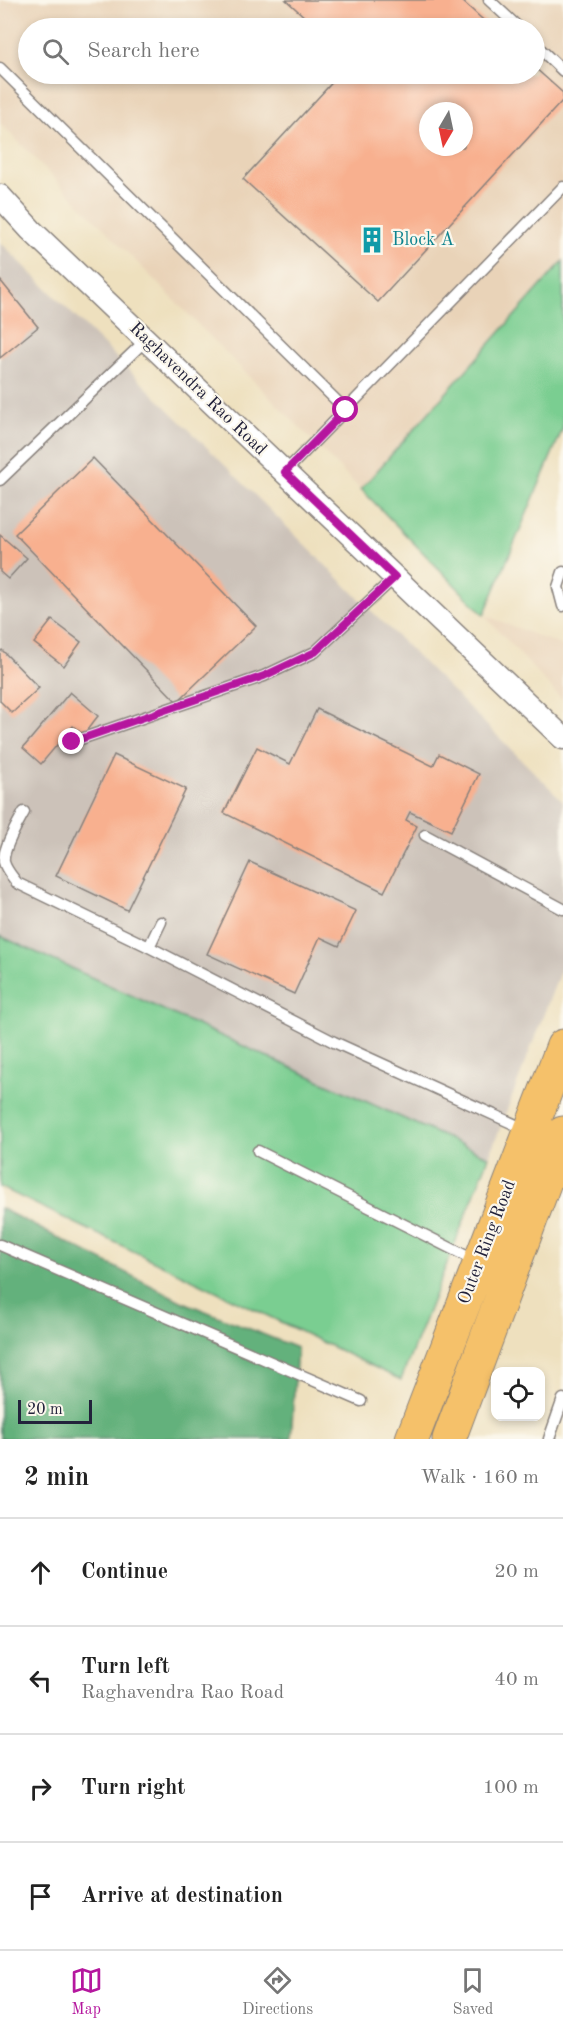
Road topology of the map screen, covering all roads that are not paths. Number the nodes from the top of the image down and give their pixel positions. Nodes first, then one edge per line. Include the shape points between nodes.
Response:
1 (489, 0) edge
2 (508, 18) edge
3 (545, 54) edge
4 (0, 68) edge
5 (563, 71) edge
6 (563, 187) edge
7 (0, 196) edge
8 (5, 216) edge
9 (146, 340) junction
10 (346, 410) junction
11 (285, 472) junction
12 (0, 480) edge
13 (563, 572) edge
14 (395, 577) junction
15 (563, 606) edge
16 (563, 738) edge
17 (72, 742) dead end
18 (24, 812) dead end
19 (425, 836) dead end
20 (563, 909) edge
21 (161, 922) dead end
22 (149, 947) junction
23 (563, 1046) edge
24 (530, 1131) junction
25 (563, 1133) edge
26 (258, 1151) dead end
27 (0, 1245) edge
28 (479, 1263) junction
29 (563, 1399) edge
30 (361, 1401) dead end
31 (412, 1439) edge
32 (449, 1439) edge
33 (549, 1439) edge

1 - 2 lane
3 - 5 lane
4 - 10 lane
6 - 10 lane
7 - 8 street, Raghavendra Rao Road
8 - 9 street, Raghavendra Rao Road via 31,230
9 - 11 street, Raghavendra Rao Road
9 - 12 lane
10 - 11 lane
11 - 14 street, Raghavendra Rao Road
13 - 15 lane via 558,587
14 - 16 street, Raghavendra Rao Road
14 - 17 lane via 315,652 264,676
18 - 22 lane via 3,860 17,882
19 - 20 lane
21 - 22 lane
22 - 24 lane via 334,1042
23 - 24 highway, Outer Ring Road
24 - 28 highway, Outer Ring Road
25 - 32 highway, Outer Ring Road
26 - 28 lane
27 - 30 lane
28 - 31 highway, Outer Ring Road
29 - 33 lane

